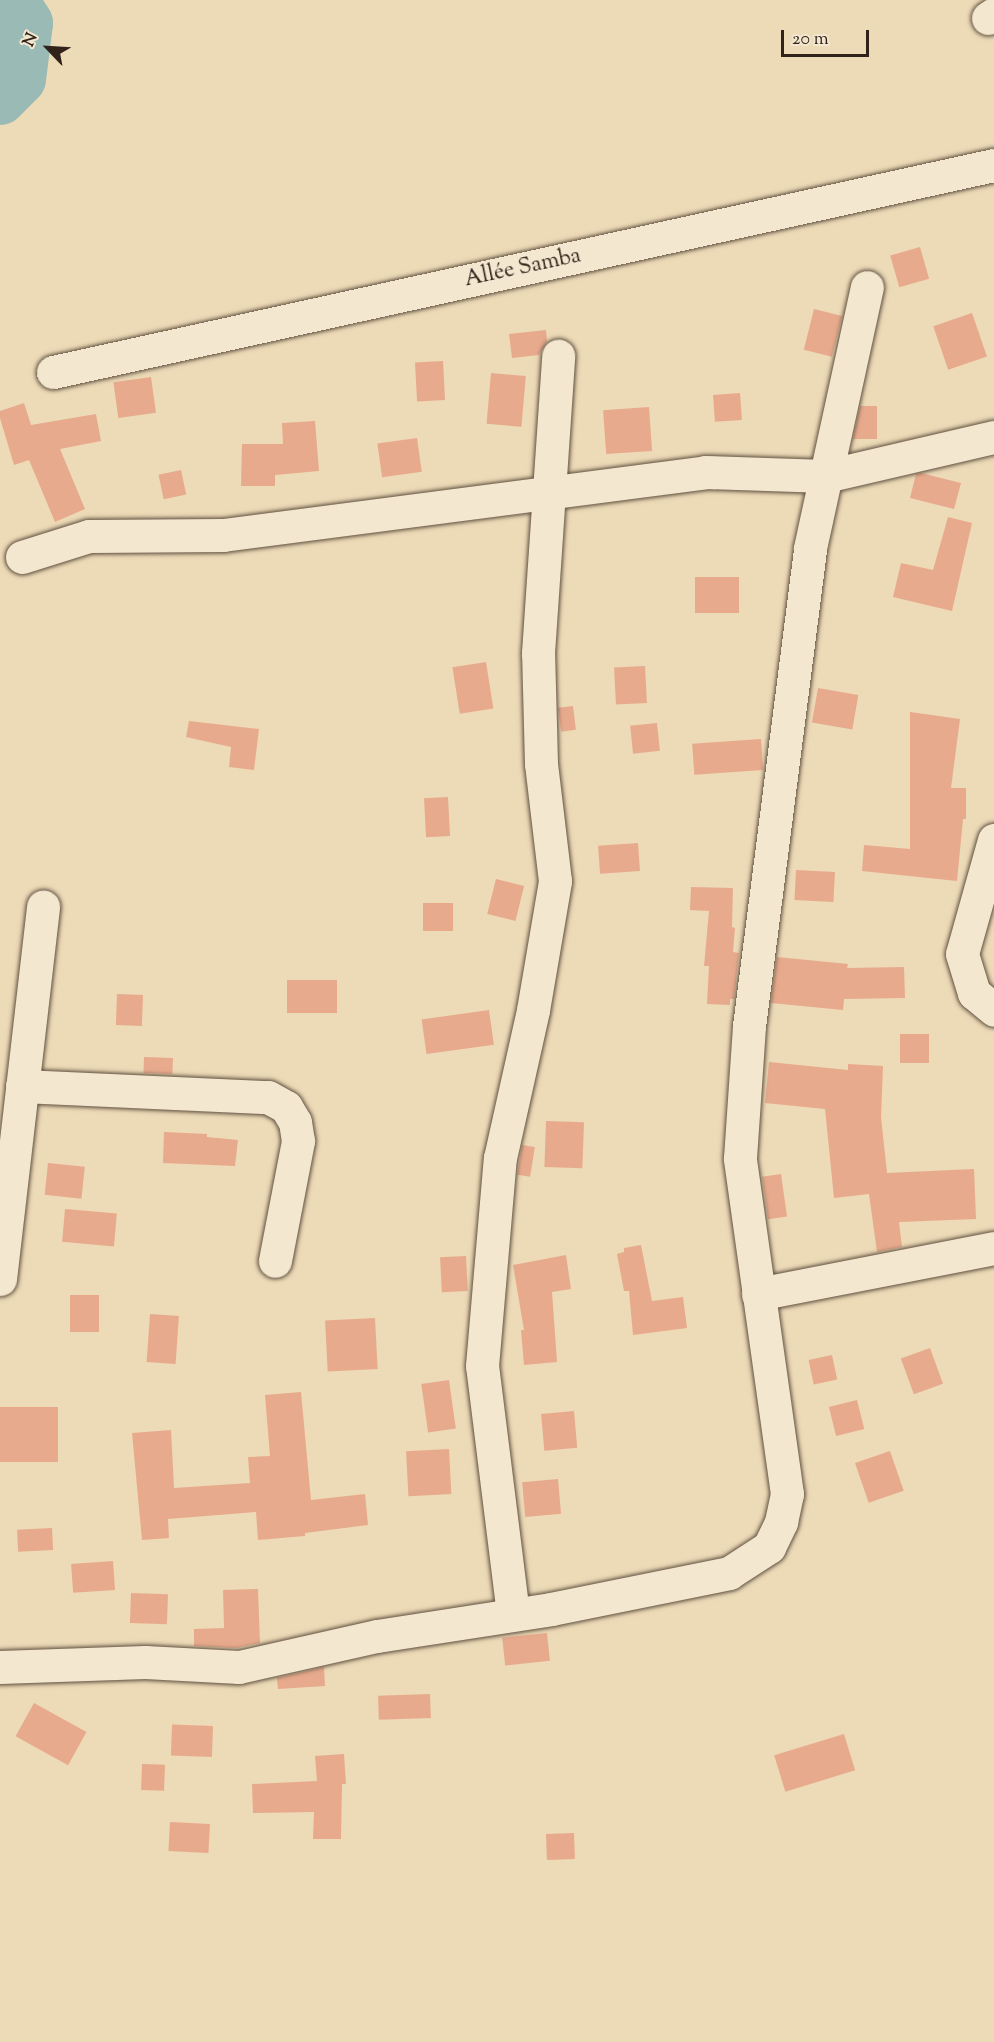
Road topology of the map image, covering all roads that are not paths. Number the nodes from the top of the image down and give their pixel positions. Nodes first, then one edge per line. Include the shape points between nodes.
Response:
1 (994, 165) edge
2 (867, 287) dead end
3 (558, 356) dead end
4 (53, 372) dead end
5 (994, 437) edge
6 (826, 476) junction
7 (549, 492) junction
8 (22, 557) dead end
9 (994, 840) edge
10 (43, 906) dead end
11 (994, 1010) edge
12 (22, 1086) junction
13 (994, 1248) edge
14 (275, 1261) dead end
15 (0, 1279) edge
16 (758, 1294) junction
17 (513, 1614) junction
18 (0, 1667) edge

1 - 4 street, Allée Samba
2 - 6 street
3 - 7 street
5 - 6 street
6 - 7 street via 705,472
6 - 16 street via 810,548 749,1026 740,1158
7 - 8 street via 223,535 90,536
7 - 17 street via 538,653 541,764 555,881 533,1010 500,1158 482,1366
9 - 11 street via 962,954 974,993
10 - 12 street
12 - 14 street via 268,1097 286,1107 295,1122 298,1141
12 - 15 street
13 - 16 street
16 - 17 street via 787,1494 781,1522 769,1547 729,1573
17 - 18 street via 377,1636 239,1667 145,1662

